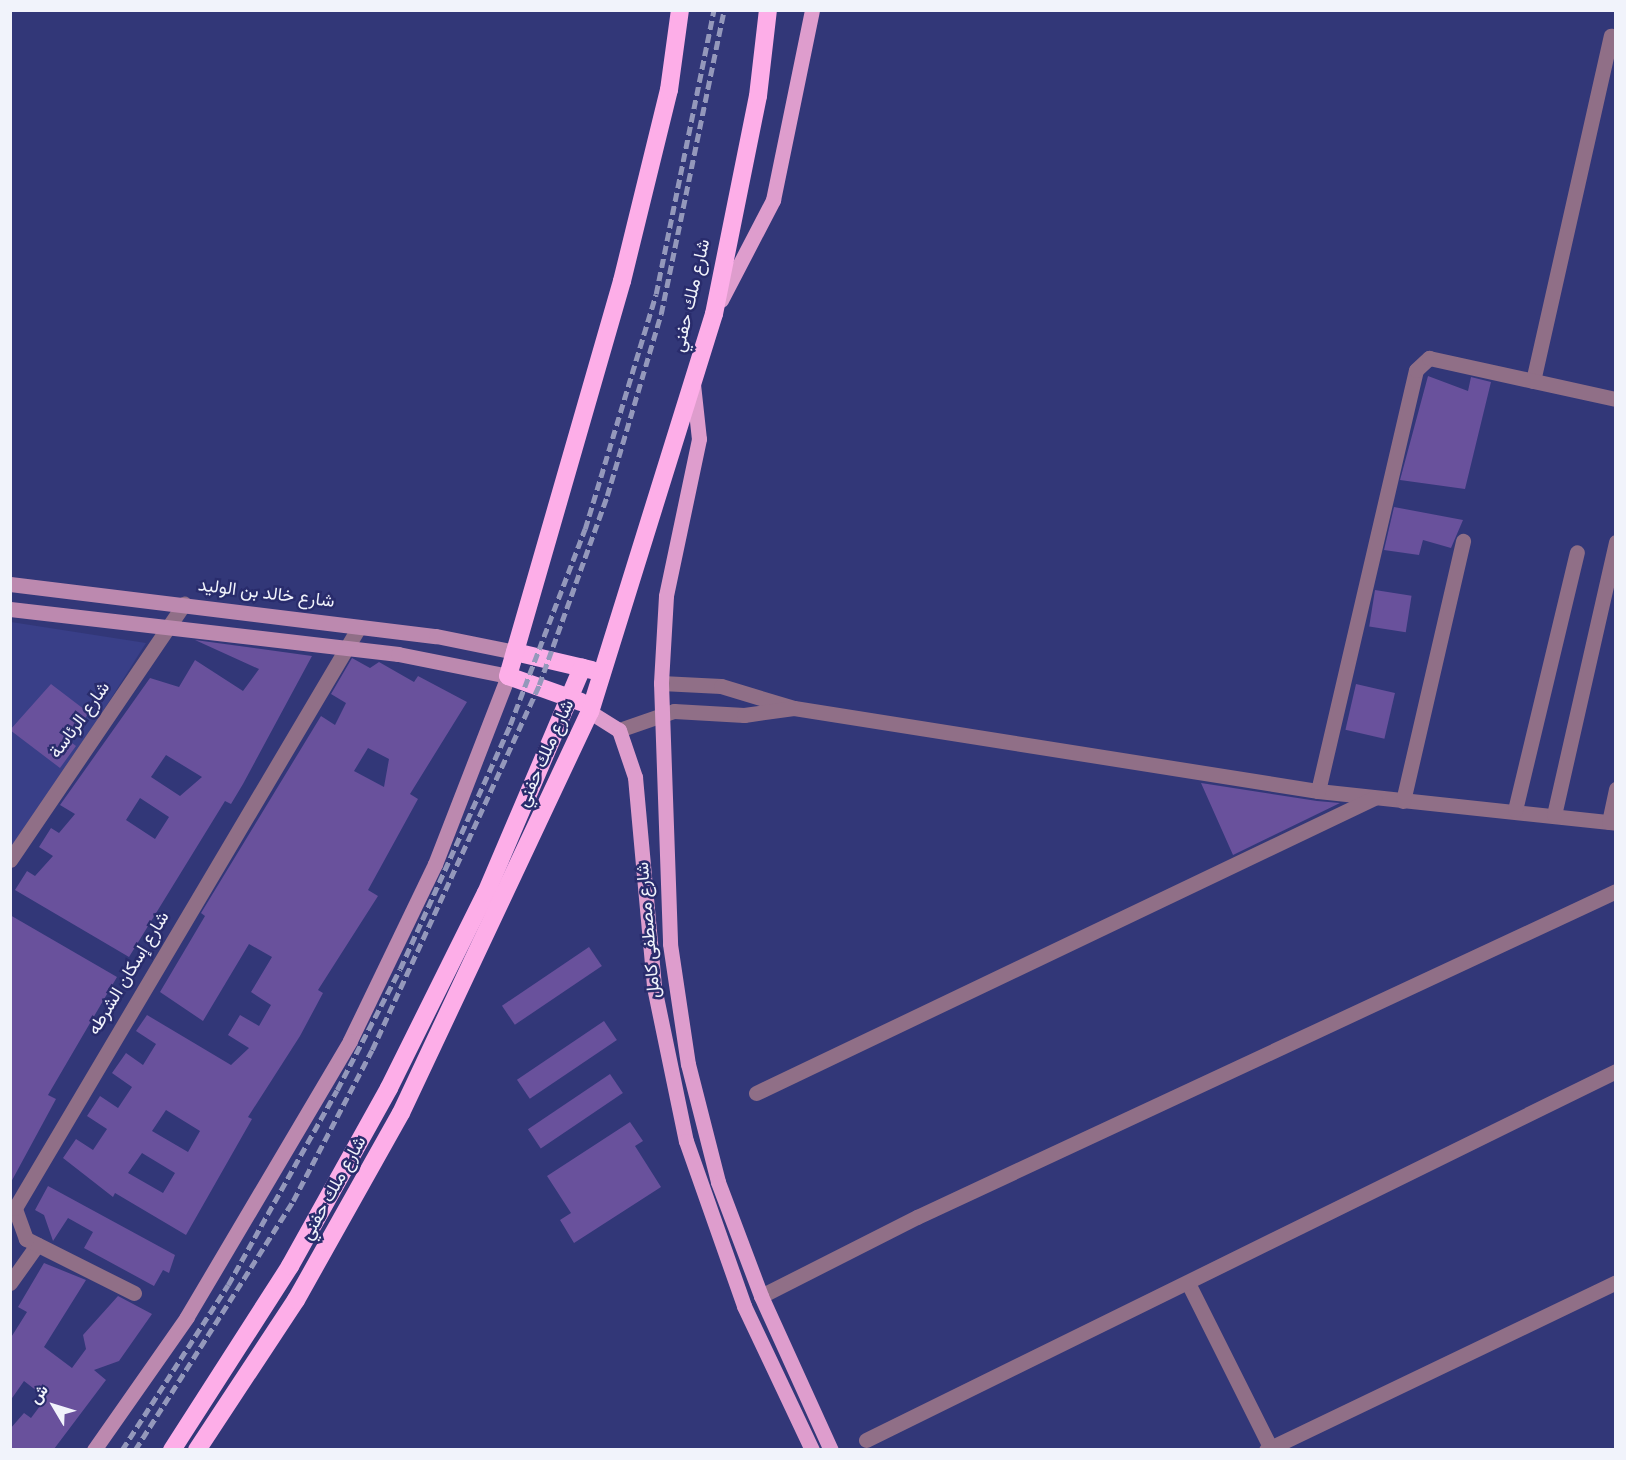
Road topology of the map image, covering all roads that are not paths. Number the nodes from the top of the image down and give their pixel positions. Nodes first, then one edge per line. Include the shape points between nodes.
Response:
1 (680, 10) edge
2 (812, 10) edge
3 (768, 11) edge
4 (1611, 36) dead end
5 (714, 314) junction
6 (1533, 381) junction
7 (693, 383) junction
8 (1616, 399) edge
9 (1463, 541) dead end
10 (1616, 542) edge
11 (1577, 552) dead end
12 (10, 584) edge
13 (184, 604) junction
14 (10, 609) edge
15 (359, 627) junction
16 (170, 629) junction
17 (344, 650) junction
18 (515, 652) junction
19 (582, 668) junction
20 (603, 672) junction
21 (508, 676) junction
22 (661, 683) junction
23 (571, 696) junction
24 (794, 708) junction
25 (590, 712) junction
26 (675, 712) junction
27 (619, 730) junction
28 (1616, 789) edge
29 (1318, 791) junction
30 (1374, 798) junction
31 (1403, 801) junction
32 (1515, 810) junction
33 (1554, 815) junction
34 (1612, 822) edge
35 (10, 860) edge
36 (1616, 891) edge
37 (1616, 1071) edge
38 (756, 1093) dead end
39 (13, 1223) edge
40 (37, 1245) junction
41 (1188, 1282) junction
42 (1616, 1282) edge
43 (10, 1283) edge
44 (134, 1293) dead end
45 (761, 1296) junction
46 (866, 1440) dead end
47 (1268, 1448) edge
48 (94, 1449) edge
49 (172, 1449) edge
50 (198, 1449) edge
51 (812, 1449) edge
52 (831, 1449) edge

1 - 18 highway via 669,90 622,281
2 - 5 main road via 773,200
3 - 5 highway, شارع ملك حفني via 758,96
4 - 6 street
5 - 7 highway, شارع ملك حفني
6 - 8 street
6 - 29 street via 1429,358 1416,370
7 - 20 highway, شارع ملك حفني
7 - 22 main road, شارع مصطفى كامل via 699,439 666,596
9 - 31 street
10 - 33 street
11 - 32 street
12 - 13 street, شارع خالد بن الوليد
13 - 15 street, شارع خالد بن الوليد
13 - 16 street, شارع الرئاسة
14 - 16 street
15 - 17 street, شارع إسكان الشرطه
15 - 18 street, شارع خالد بن الوليد
16 - 17 street
16 - 35 street, شارع الرئاسة
17 - 21 street via 398,654
17 - 39 street, شارع إسكان الشرطه via 21,1195
18 - 19 highway
18 - 21 highway
19 - 20 highway
19 - 23 highway, شارع ملك حفني
20 - 25 highway, شارع ملك حفني
21 - 23 highway
21 - 48 street via 435,864 345,1051 187,1317
22 - 24 street via 746,691
22 - 26 main road, شارع مصطفى كامل
23 - 25 highway
23 - 49 highway, شارع ملك حفني via 482,902 389,1088 290,1266
24 - 26 street via 744,715
24 - 29 street
25 - 27 main road
25 - 50 highway, شارع ملك حفني via 505,902 396,1122 302,1290
26 - 27 street
26 - 45 main road, شارع مصطفى كامل via 665,883 677,1004 718,1182
27 - 51 main road, شارع مصطفى كامل via 635,777 654,987 686,1141 744,1306
28 - 34 street
29 - 30 street
30 - 31 street
30 - 38 street
31 - 32 street
32 - 33 street
33 - 34 street
36 - 45 street via 917,1217
37 - 41 street
39 - 40 street, شارع إسكان الشرطه
40 - 43 street
40 - 44 street, شارع إسكان الشرطه
41 - 46 street
41 - 47 street
42 - 47 street
45 - 52 main road, شارع مصطفى كامل

